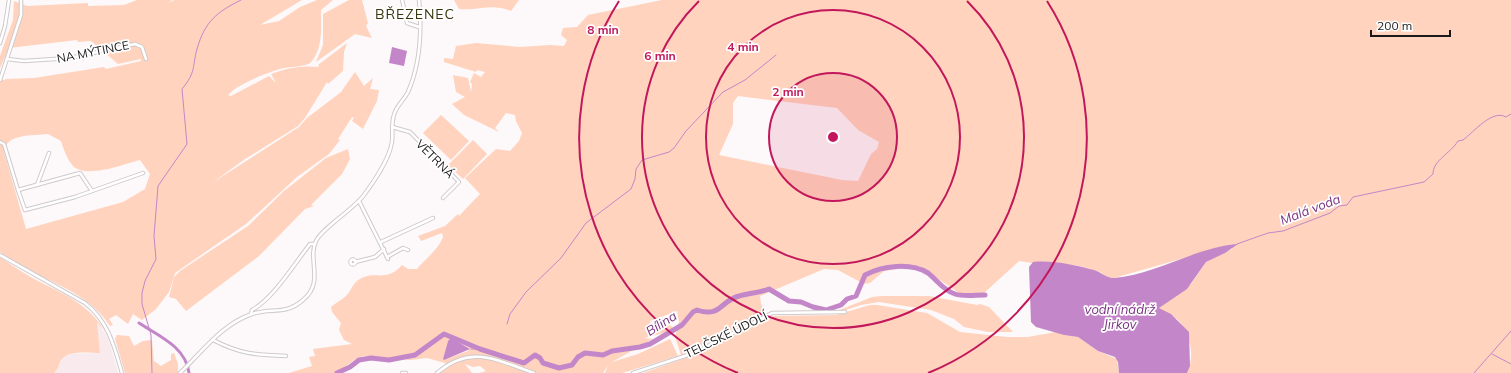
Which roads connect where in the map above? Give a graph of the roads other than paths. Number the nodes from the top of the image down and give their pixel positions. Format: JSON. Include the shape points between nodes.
{"nodes":[{"id":1,"x":9,"y":0,"type":"edge"},
{"id":2,"x":21,"y":0,"type":"edge"},
{"id":3,"x":402,"y":0,"type":"edge"},
{"id":4,"x":419,"y":0,"type":"edge"},
{"id":5,"x":405,"y":12,"type":"junction"},
{"id":6,"x":419,"y":12,"type":"junction"},
{"id":7,"x":419,"y":26,"type":"junction"},
{"id":8,"x":0,"y":44,"type":"edge"},
{"id":9,"x":7,"y":59,"type":"junction"},
{"id":10,"x":146,"y":59,"type":"dead end"},
{"id":11,"x":0,"y":80,"type":"edge"},
{"id":12,"x":392,"y":127,"type":"junction"},
{"id":13,"x":0,"y":142,"type":"edge"},
{"id":14,"x":49,"y":153,"type":"dead end"},
{"id":15,"x":143,"y":173,"type":"dead end"},
{"id":16,"x":36,"y":186,"type":"junction"},
{"id":17,"x":18,"y":190,"type":"junction"},
{"id":18,"x":92,"y":191,"type":"junction"},
{"id":19,"x":443,"y":198,"type":"dead end"},
{"id":20,"x":360,"y":201,"type":"junction"},
{"id":21,"x":434,"y":218,"type":"dead end"},
{"id":22,"x":381,"y":242,"type":"junction"},
{"id":23,"x":315,"y":244,"type":"junction"},
{"id":24,"x":384,"y":249,"type":"junction"},
{"id":25,"x":408,"y":250,"type":"dead end"},
{"id":26,"x":0,"y":255,"type":"edge"},
{"id":27,"x":355,"y":262,"type":"dead end"},
{"id":28,"x":845,"y":312,"type":"dead end"},
{"id":29,"x":251,"y":314,"type":"junction"},
{"id":30,"x":213,"y":340,"type":"junction"},
{"id":31,"x":286,"y":356,"type":"dead end"},
{"id":32,"x":122,"y":373,"type":"edge"},
{"id":33,"x":180,"y":373,"type":"edge"},
{"id":34,"x":402,"y":373,"type":"edge"},
{"id":35,"x":406,"y":373,"type":"edge"},
{"id":36,"x":437,"y":373,"type":"edge"},
{"id":37,"x":534,"y":373,"type":"edge"},
{"id":38,"x":633,"y":373,"type":"edge"}],
"edges":[{"from":1,"to":8,"type":"street"},
{"from":2,"to":9,"type":"street","via":[[21,15]]},
{"from":3,"to":5,"type":"street"},
{"from":4,"to":6,"type":"street"},
{"from":5,"to":6,"type":"street"},
{"from":5,"to":7,"type":"street","via":[[407,24]]},
{"from":6,"to":7,"type":"street"},
{"from":7,"to":12,"type":"street","via":[[419,57],[409,90],[394,113]]},
{"from":9,"to":10,"type":"street","name":"NA MÝTINCE","via":[[24,61],[70,58],[134,44],[142,48]]},
{"from":9,"to":11,"type":"street"},
{"from":12,"to":19,"type":"street","name":"VĚTRNÁ","via":[[410,132],[459,182]]},
{"from":12,"to":20,"type":"street","via":[[390,148],[385,161]]},
{"from":13,"to":17,"type":"street","via":[[4,144]]},
{"from":14,"to":16,"type":"street"},
{"from":15,"to":18,"type":"street"},
{"from":16,"to":17,"type":"street"},
{"from":16,"to":18,"type":"street","via":[[80,173]]},
{"from":17,"to":18,"type":"street","via":[[25,210]]},
{"from":20,"to":22,"type":"street"},
{"from":20,"to":23,"type":"street","via":[[320,235]]},
{"from":21,"to":22,"type":"street"},
{"from":22,"to":24,"type":"street"},
{"from":23,"to":29,"type":"street","via":[[310,244],[280,284],[252,310]]},
{"from":23,"to":29,"type":"street","via":[[315,280],[307,297],[297,305],[284,310]]},
{"from":24,"to":25,"type":"street","via":[[388,258],[403,248]]},
{"from":24,"to":27,"type":"street","via":[[375,257]]},
{"from":26,"to":32,"type":"street","via":[[95,311],[109,332]]},
{"from":28,"to":38,"type":"street","name":"TELČSKÉ ÚDOLÍ","via":[[772,313],[694,353]]},
{"from":29,"to":30,"type":"street","via":[[224,329]]},
{"from":30,"to":31,"type":"street","via":[[232,350],[255,355]]},
{"from":30,"to":33,"type":"street"},
{"from":34,"to":35,"type":"street"},
{"from":36,"to":37,"type":"street","via":[[452,362],[470,356],[492,359]]}]}
